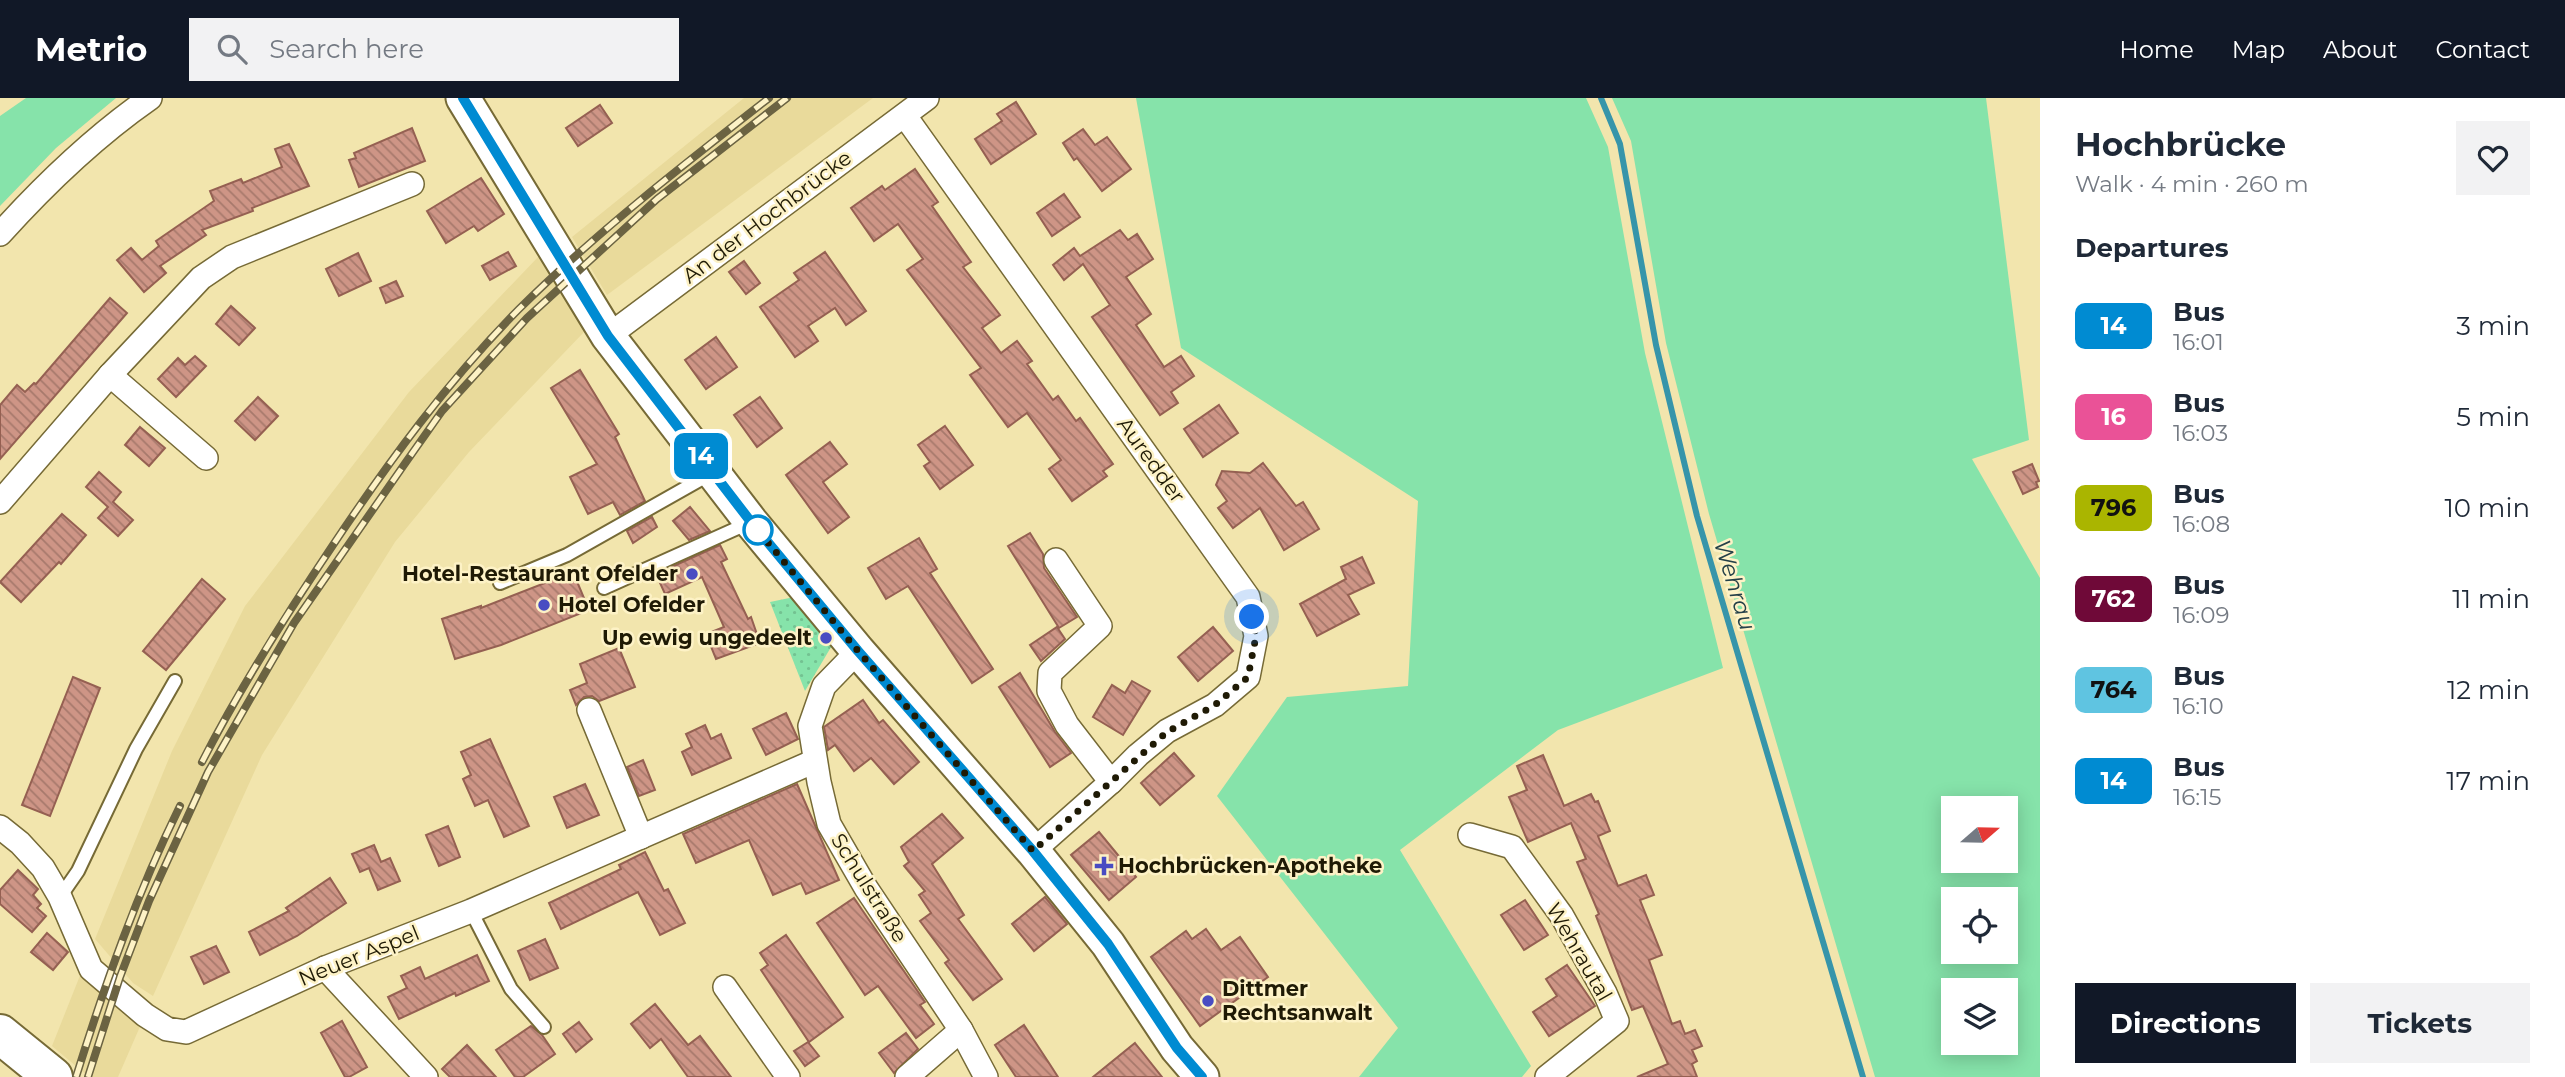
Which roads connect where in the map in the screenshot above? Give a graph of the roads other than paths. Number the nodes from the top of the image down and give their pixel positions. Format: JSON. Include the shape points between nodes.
{"nodes":[{"id":1,"x":150,"y":98,"type":"edge"},
{"id":2,"x":463,"y":98,"type":"edge"},
{"id":3,"x":927,"y":98,"type":"edge"},
{"id":4,"x":905,"y":116,"type":"junction"},
{"id":5,"x":412,"y":184,"type":"dead end"},
{"id":6,"x":0,"y":234,"type":"edge"},
{"id":7,"x":608,"y":336,"type":"junction"},
{"id":8,"x":110,"y":375,"type":"junction"},
{"id":9,"x":206,"y":458,"type":"dead end"},
{"id":10,"x":712,"y":473,"type":"junction"},
{"id":11,"x":0,"y":502,"type":"edge"},
{"id":12,"x":751,"y":522,"type":"junction"},
{"id":13,"x":1056,"y":560,"type":"dead end"},
{"id":14,"x":500,"y":583,"type":"dead end"},
{"id":15,"x":604,"y":588,"type":"dead end"},
{"id":16,"x":858,"y":651,"type":"junction"},
{"id":17,"x":175,"y":681,"type":"dead end"},
{"id":18,"x":589,"y":710,"type":"dead end"},
{"id":19,"x":816,"y":761,"type":"junction"},
{"id":20,"x":1111,"y":782,"type":"junction"},
{"id":21,"x":0,"y":827,"type":"edge"},
{"id":22,"x":1470,"y":835,"type":"dead end"},
{"id":23,"x":641,"y":837,"type":"junction"},
{"id":24,"x":1033,"y":851,"type":"junction"},
{"id":25,"x":60,"y":897,"type":"junction"},
{"id":26,"x":471,"y":911,"type":"junction"},
{"id":27,"x":324,"y":968,"type":"junction"},
{"id":28,"x":726,"y":987,"type":"dead end"},
{"id":29,"x":544,"y":1027,"type":"dead end"},
{"id":30,"x":961,"y":1030,"type":"junction"},
{"id":31,"x":0,"y":1034,"type":"edge"},
{"id":32,"x":53,"y":1077,"type":"edge"},
{"id":33,"x":426,"y":1077,"type":"edge"},
{"id":34,"x":788,"y":1077,"type":"edge"},
{"id":35,"x":907,"y":1077,"type":"edge"},
{"id":36,"x":986,"y":1077,"type":"edge"},
{"id":37,"x":1202,"y":1077,"type":"edge"},
{"id":38,"x":1547,"y":1077,"type":"edge"}],
"edges":[{"from":1,"to":6,"type":"street","via":[[63,167]]},
{"from":2,"to":7,"type":"main road"},
{"from":3,"to":4,"type":"street","name":"An der Hochbrücke"},
{"from":4,"to":7,"type":"street","name":"An der Hochbrücke"},
{"from":4,"to":20,"type":"street","name":"Auredder","via":[[1248,597],[1256,636],[1248,677],[1215,705],[1167,732]]},
{"from":5,"to":8,"type":"street","via":[[232,257],[201,278]]},
{"from":7,"to":10,"type":"main road"},
{"from":8,"to":9,"type":"street"},
{"from":8,"to":11,"type":"street"},
{"from":10,"to":12,"type":"main road"},
{"from":10,"to":14,"type":"lane","via":[[567,555]]},
{"from":12,"to":15,"type":"lane"},
{"from":12,"to":16,"type":"main road"},
{"from":13,"to":20,"type":"street","via":[[1100,626],[1050,673],[1049,691],[1067,725]]},
{"from":16,"to":19,"type":"street","name":"Schulstraße","via":[[824,687],[810,726]]},
{"from":16,"to":24,"type":"main road"},
{"from":17,"to":25,"type":"lane","via":[[136,749],[78,871]]},
{"from":18,"to":23,"type":"street"},
{"from":19,"to":23,"type":"street","name":"Neuer Aspel"},
{"from":19,"to":30,"type":"street","name":"Schulstraße","via":[[829,824]]},
{"from":20,"to":24,"type":"street","name":"Auredder"},
{"from":21,"to":25,"type":"street","via":[[43,867]]},
{"from":22,"to":38,"type":"street","name":"Wehrautal","via":[[1511,847],[1562,916],[1617,1021]]},
{"from":23,"to":26,"type":"street","name":"Neuer Aspel"},
{"from":24,"to":37,"type":"main road","via":[[1108,944],[1177,1048]]},
{"from":25,"to":27,"type":"street","name":"Neuer Aspel","via":[[91,969],[167,1029],[186,1032]]},
{"from":26,"to":27,"type":"street","name":"Neuer Aspel"},
{"from":26,"to":29,"type":"lane","via":[[511,989]]},
{"from":27,"to":33,"type":"street"},
{"from":28,"to":34,"type":"street"},
{"from":30,"to":35,"type":"street"},
{"from":30,"to":36,"type":"street","name":"Schulstraße"},
{"from":31,"to":32,"type":"highway"}]}
